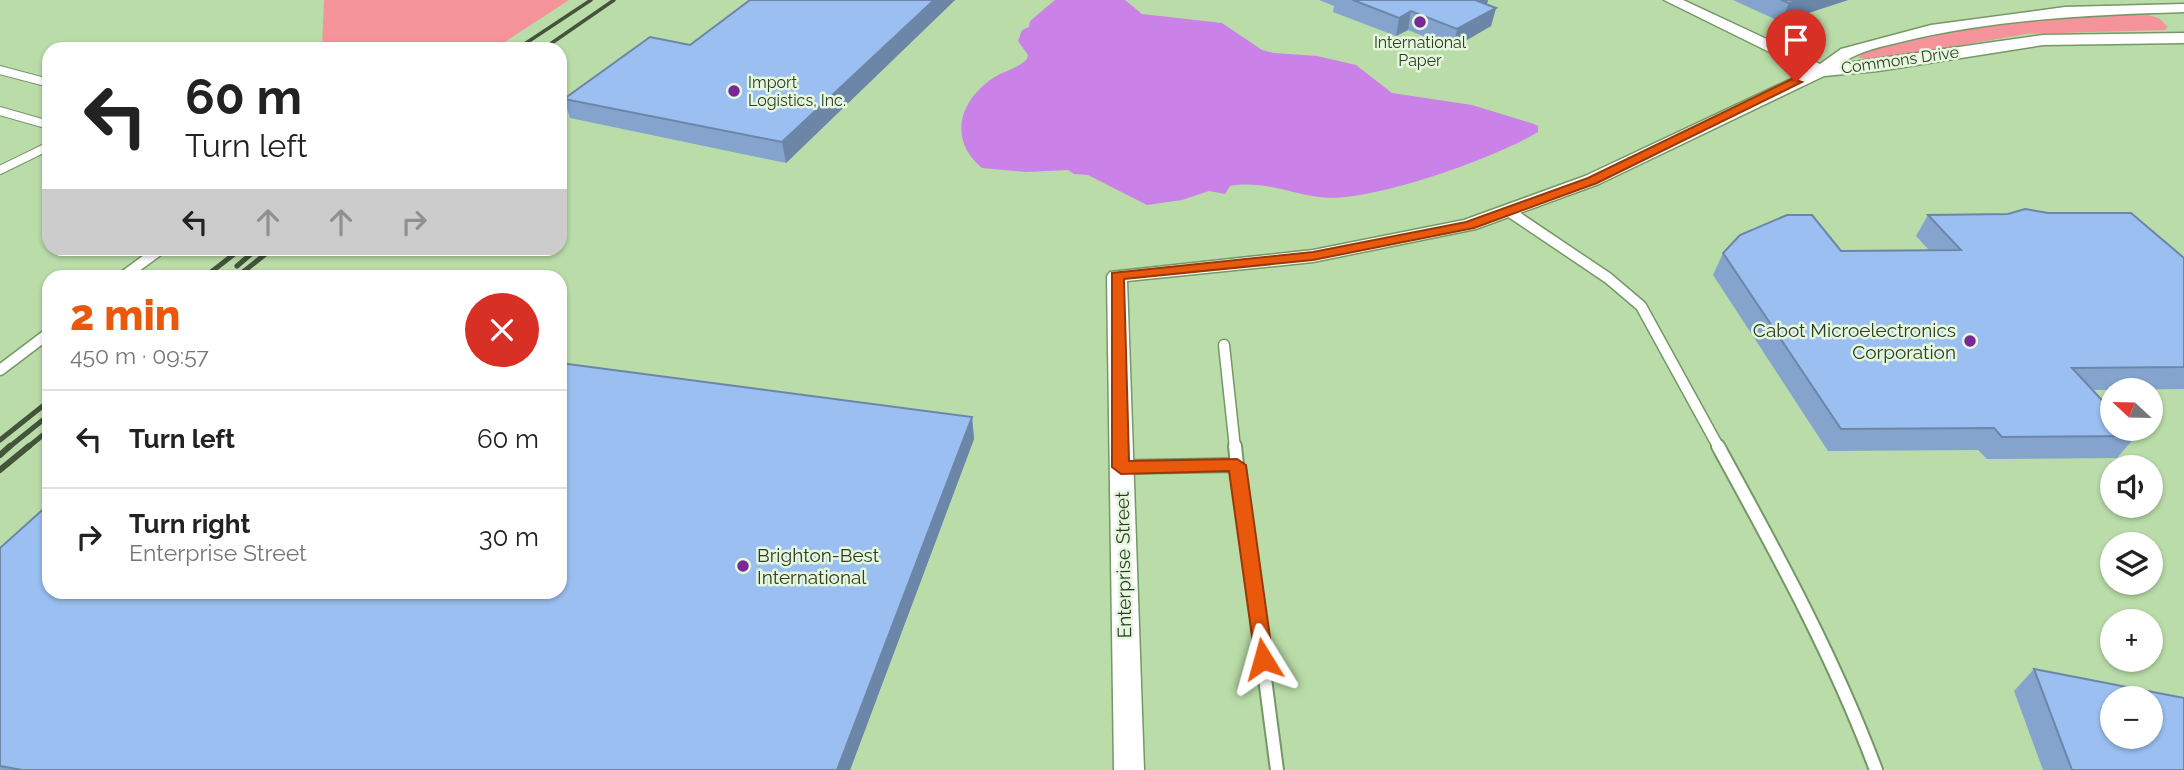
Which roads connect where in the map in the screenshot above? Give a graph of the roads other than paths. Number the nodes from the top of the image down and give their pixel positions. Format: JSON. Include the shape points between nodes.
{"nodes":[{"id":1,"x":1671,"y":0,"type":"edge"},
{"id":2,"x":2179,"y":7,"type":"edge"},
{"id":3,"x":2184,"y":38,"type":"edge"},
{"id":4,"x":0,"y":70,"type":"edge"},
{"id":5,"x":1821,"y":71,"type":"junction"},
{"id":6,"x":42,"y":81,"type":"edge"},
{"id":7,"x":0,"y":111,"type":"edge"},
{"id":8,"x":42,"y":123,"type":"edge"},
{"id":9,"x":42,"y":149,"type":"edge"},
{"id":10,"x":0,"y":170,"type":"edge"},
{"id":11,"x":1510,"y":212,"type":"junction"},
{"id":12,"x":151,"y":256,"type":"edge"},
{"id":13,"x":132,"y":270,"type":"edge"},
{"id":14,"x":1117,"y":276,"type":"joint"},
{"id":15,"x":42,"y":338,"type":"edge"},
{"id":16,"x":1224,"y":345,"type":"dead end"},
{"id":17,"x":0,"y":370,"type":"edge"},
{"id":18,"x":1237,"y":465,"type":"junction"},
{"id":19,"x":1121,"y":467,"type":"junction"},
{"id":20,"x":1129,"y":770,"type":"edge"},
{"id":21,"x":1277,"y":770,"type":"edge"},
{"id":22,"x":1876,"y":770,"type":"edge"}],
"edges":[{"from":1,"to":5,"type":"street"},
{"from":2,"to":5,"type":"street","name":"Commons Drive","via":[[2065,11],[1931,30],[1847,52]]},
{"from":3,"to":5,"type":"street","name":"Commons Drive","via":[[2043,40]]},
{"from":4,"to":6,"type":"lane"},
{"from":5,"to":11,"type":"street","via":[[1592,180]]},
{"from":7,"to":8,"type":"lane"},
{"from":9,"to":10,"type":"lane"},
{"from":11,"to":14,"type":"street","via":[[1469,225],[1313,256]]},
{"from":11,"to":22,"type":"lane","via":[[1608,278],[1641,306],[1801,598],[1852,703]]},
{"from":12,"to":13,"type":"lane"},
{"from":14,"to":19,"type":"street","name":"Enterprise Street"},
{"from":15,"to":17,"type":"lane"},
{"from":16,"to":18,"type":"lane"},
{"from":18,"to":19,"type":"lane"},
{"from":18,"to":21,"type":"lane"},
{"from":19,"to":20,"type":"street","name":"Enterprise Street"}]}
